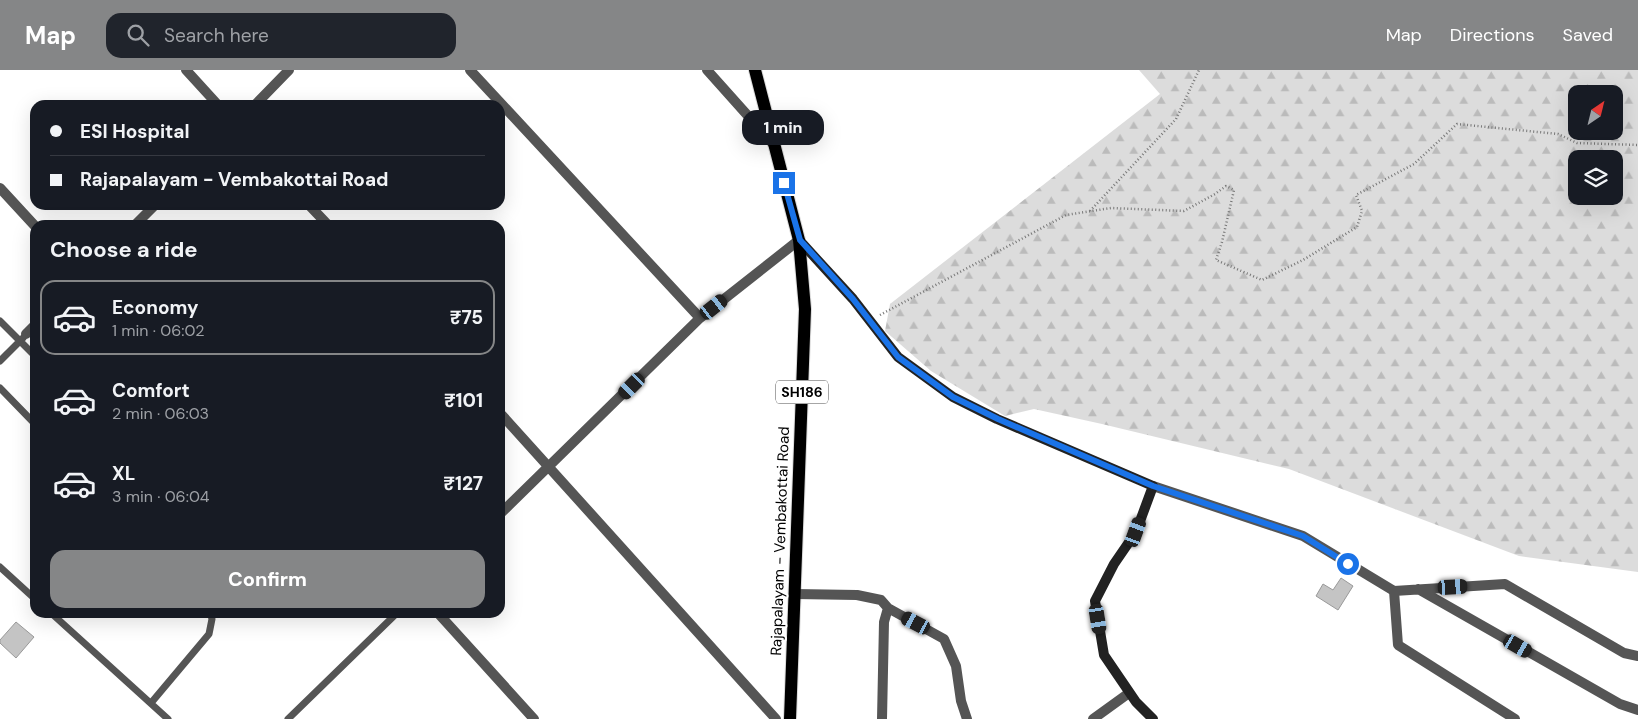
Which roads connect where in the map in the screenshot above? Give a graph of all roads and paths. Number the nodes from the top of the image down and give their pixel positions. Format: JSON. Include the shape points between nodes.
{"nodes":[{"id":1,"x":186,"y":70,"type":"edge"},
{"id":2,"x":288,"y":70,"type":"edge"},
{"id":3,"x":470,"y":70,"type":"edge"},
{"id":4,"x":707,"y":70,"type":"edge"},
{"id":5,"x":755,"y":70,"type":"edge"},
{"id":6,"x":1199,"y":70,"type":"edge"},
{"id":7,"x":213,"y":100,"type":"edge"},
{"id":8,"x":260,"y":100,"type":"edge"},
{"id":9,"x":498,"y":100,"type":"edge"},
{"id":10,"x":505,"y":108,"type":"edge"},
{"id":11,"x":774,"y":145,"type":"junction"},
{"id":12,"x":1638,"y":145,"type":"edge"},
{"id":13,"x":0,"y":188,"type":"edge"},
{"id":14,"x":150,"y":210,"type":"edge"},
{"id":15,"x":314,"y":210,"type":"edge"},
{"id":16,"x":1089,"y":212,"type":"junction"},
{"id":17,"x":139,"y":220,"type":"edge"},
{"id":18,"x":323,"y":220,"type":"edge"},
{"id":19,"x":30,"y":221,"type":"edge"},
{"id":20,"x":800,"y":240,"type":"junction"},
{"id":21,"x":700,"y":318,"type":"junction"},
{"id":22,"x":870,"y":320,"type":"junction"},
{"id":23,"x":0,"y":321,"type":"edge"},
{"id":24,"x":30,"y":330,"type":"edge"},
{"id":25,"x":23,"y":337,"type":"junction"},
{"id":26,"x":30,"y":348,"type":"edge"},
{"id":27,"x":0,"y":361,"type":"edge"},
{"id":28,"x":0,"y":388,"type":"edge"},
{"id":29,"x":505,"y":418,"type":"edge"},
{"id":30,"x":30,"y":419,"type":"edge"},
{"id":31,"x":549,"y":466,"type":"junction"},
{"id":32,"x":1153,"y":486,"type":"junction"},
{"id":33,"x":505,"y":509,"type":"edge"},
{"id":34,"x":0,"y":567,"type":"edge"},
{"id":35,"x":1417,"y":589,"type":"junction"},
{"id":36,"x":1394,"y":591,"type":"junction"},
{"id":37,"x":30,"y":594,"type":"edge"},
{"id":38,"x":795,"y":594,"type":"junction"},
{"id":39,"x":888,"y":608,"type":"junction"},
{"id":40,"x":57,"y":618,"type":"edge"},
{"id":41,"x":212,"y":618,"type":"edge"},
{"id":42,"x":392,"y":618,"type":"edge"},
{"id":43,"x":442,"y":618,"type":"edge"},
{"id":44,"x":1638,"y":656,"type":"edge"},
{"id":45,"x":1130,"y":693,"type":"junction"},
{"id":46,"x":151,"y":703,"type":"junction"},
{"id":47,"x":1638,"y":710,"type":"edge"},
{"id":48,"x":168,"y":719,"type":"edge"},
{"id":49,"x":288,"y":719,"type":"edge"},
{"id":50,"x":534,"y":719,"type":"edge"},
{"id":51,"x":776,"y":719,"type":"edge"},
{"id":52,"x":790,"y":719,"type":"edge"},
{"id":53,"x":882,"y":719,"type":"edge"},
{"id":54,"x":967,"y":719,"type":"edge"},
{"id":55,"x":1093,"y":719,"type":"edge"},
{"id":56,"x":1153,"y":719,"type":"edge"},
{"id":57,"x":1515,"y":719,"type":"edge"}],
"edges":[{"from":1,"to":7,"type":"street"},
{"from":2,"to":8,"type":"street"},
{"from":3,"to":9,"type":"street"},
{"from":4,"to":11,"type":"street"},
{"from":5,"to":11,"type":"main road","name":"Rajapalayam - Vembakottai Road","number":"SH186"},
{"from":6,"to":16,"type":"path","via":[[1176,118]]},
{"from":10,"to":21,"type":"street"},
{"from":11,"to":20,"type":"main road","name":"Rajapalayam - Vembakottai Road","number":"SH186"},
{"from":12,"to":16,"type":"path","via":[[1577,143],[1558,134],[1456,124],[1414,164],[1356,195],[1362,211],[1357,227],[1303,260],[1262,280],[1216,260],[1234,190],[1226,186],[1184,211],[1111,208]]},
{"from":13,"to":19,"type":"street"},
{"from":14,"to":17,"type":"street"},
{"from":15,"to":18,"type":"street"},
{"from":16,"to":22,"type":"path","via":[[1066,215]]},
{"from":20,"to":21,"type":"street"},
{"from":20,"to":22,"type":"street"},
{"from":20,"to":38,"type":"main road","name":"Rajapalayam - Vembakottai Road","number":"SH186","via":[[805,308]]},
{"from":21,"to":31,"type":"street"},
{"from":22,"to":32,"type":"street","via":[[898,357],[953,397]]},
{"from":23,"to":25,"type":"lane"},
{"from":24,"to":25,"type":"street"},
{"from":25,"to":26,"type":"lane"},
{"from":25,"to":27,"type":"lane"},
{"from":28,"to":30,"type":"lane"},
{"from":29,"to":31,"type":"street"},
{"from":31,"to":33,"type":"street"},
{"from":31,"to":51,"type":"street"},
{"from":32,"to":36,"type":"street","via":[[1303,536]]},
{"from":32,"to":45,"type":"street","via":[[1136,532],[1114,564],[1095,601],[1104,655]]},
{"from":34,"to":37,"type":"lane"},
{"from":35,"to":36,"type":"street"},
{"from":35,"to":44,"type":"street","via":[[1506,584],[1624,652]]},
{"from":35,"to":47,"type":"street","via":[[1620,704]]},
{"from":36,"to":57,"type":"street","via":[[1398,645]]},
{"from":38,"to":39,"type":"street","via":[[857,595],[881,600]]},
{"from":38,"to":52,"type":"main road","name":"Rajapalayam - Vembakottai Road","number":"SH186"},
{"from":39,"to":53,"type":"street","via":[[884,622]]},
{"from":39,"to":54,"type":"street","via":[[944,639],[956,666]]},
{"from":40,"to":46,"type":"lane"},
{"from":41,"to":46,"type":"lane","via":[[209,634]]},
{"from":42,"to":49,"type":"lane"},
{"from":43,"to":50,"type":"street"},
{"from":45,"to":55,"type":"street"},
{"from":45,"to":56,"type":"street"},
{"from":46,"to":48,"type":"lane"}]}
